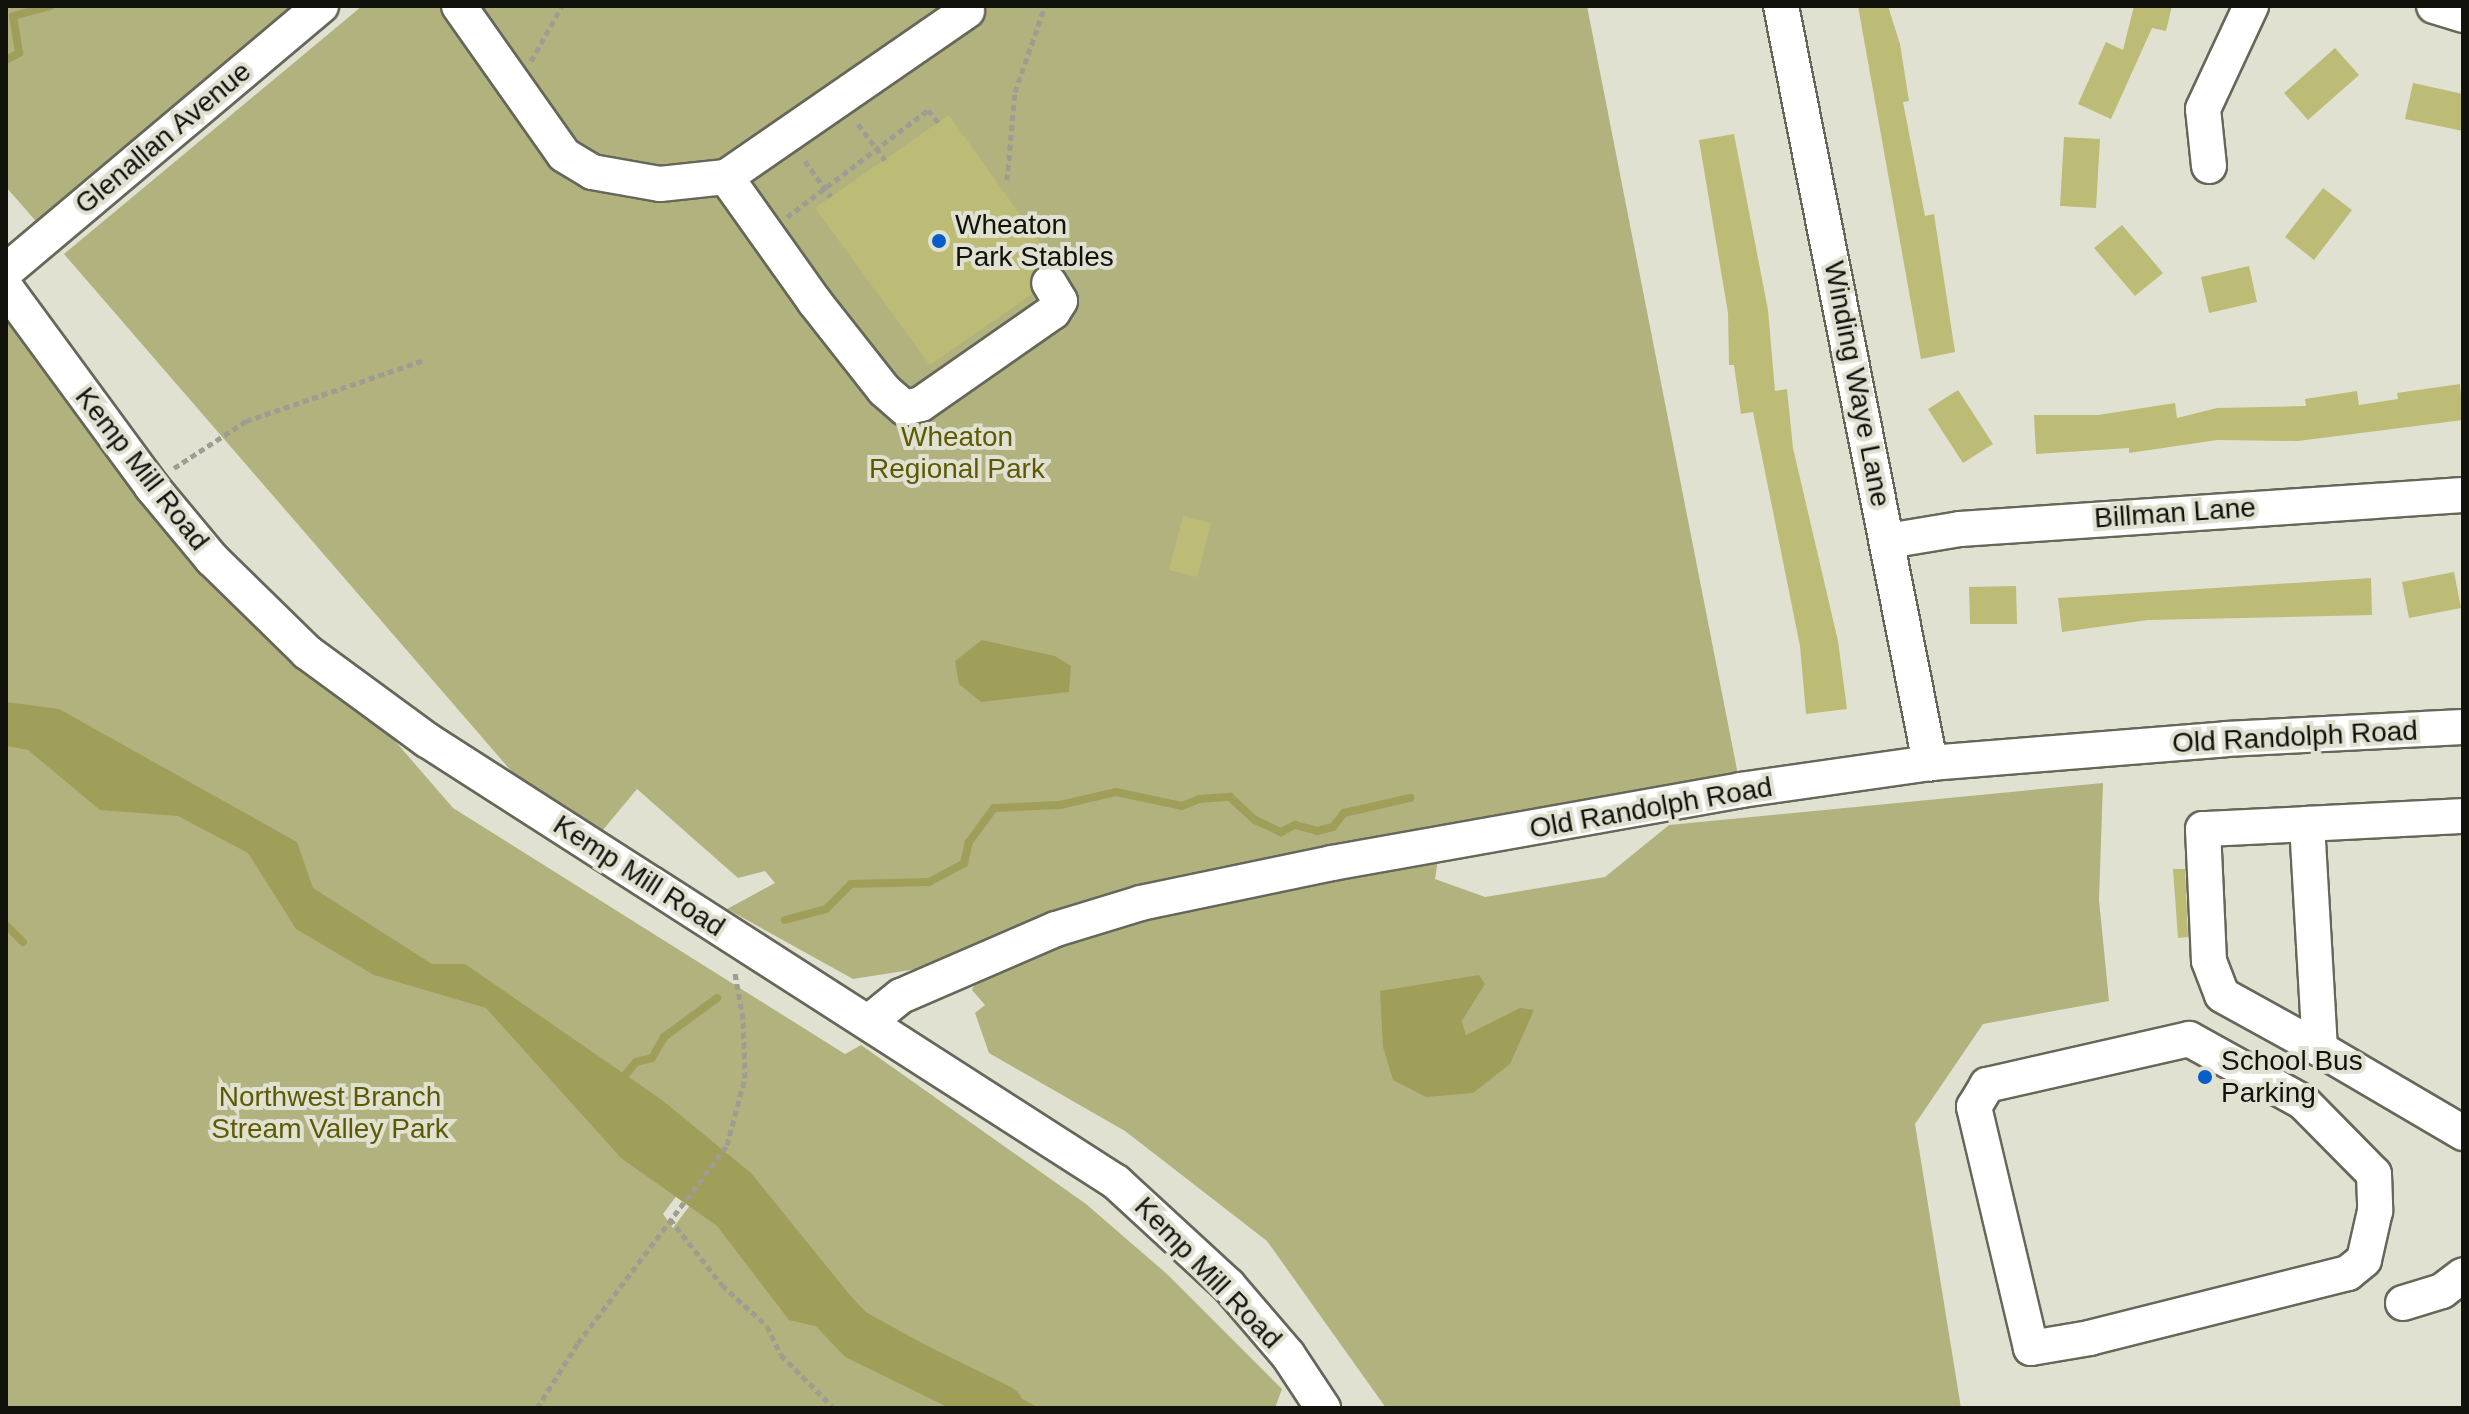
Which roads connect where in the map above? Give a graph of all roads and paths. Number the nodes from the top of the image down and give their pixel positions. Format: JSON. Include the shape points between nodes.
{"nodes":[{"id":1,"x":321,"y":6,"type":"edge"},
{"id":2,"x":459,"y":6,"type":"edge"},
{"id":3,"x":562,"y":6,"type":"edge"},
{"id":4,"x":1045,"y":6,"type":"edge"},
{"id":5,"x":1781,"y":6,"type":"edge"},
{"id":6,"x":2251,"y":6,"type":"edge"},
{"id":7,"x":2434,"y":6,"type":"edge"},
{"id":8,"x":967,"y":11,"type":"dead end"},
{"id":9,"x":2463,"y":15,"type":"edge"},
{"id":10,"x":529,"y":64,"type":"dead end"},
{"id":11,"x":938,"y":122,"type":"dead end"},
{"id":12,"x":858,"y":124,"type":"dead end"},
{"id":13,"x":875,"y":147,"type":"junction"},
{"id":14,"x":885,"y":160,"type":"dead end"},
{"id":15,"x":805,"y":161,"type":"dead end"},
{"id":16,"x":2209,"y":166,"type":"dead end"},
{"id":17,"x":726,"y":177,"type":"junction"},
{"id":18,"x":1007,"y":180,"type":"dead end"},
{"id":19,"x":823,"y":185,"type":"junction"},
{"id":20,"x":831,"y":197,"type":"dead end"},
{"id":21,"x":777,"y":224,"type":"dead end"},
{"id":22,"x":6,"y":271,"type":"edge"},
{"id":23,"x":1049,"y":283,"type":"dead end"},
{"id":24,"x":6,"y":288,"type":"edge"},
{"id":25,"x":424,"y":360,"type":"dead end"},
{"id":26,"x":152,"y":487,"type":"junction"},
{"id":27,"x":2463,"y":495,"type":"edge"},
{"id":28,"x":1888,"y":541,"type":"junction"},
{"id":29,"x":2463,"y":727,"type":"edge"},
{"id":30,"x":1930,"y":763,"type":"junction"},
{"id":31,"x":2461,"y":816,"type":"edge"},
{"id":32,"x":2307,"y":824,"type":"junction"},
{"id":33,"x":735,"y":973,"type":"dead end"},
{"id":34,"x":870,"y":1021,"type":"junction"},
{"id":35,"x":2327,"y":1054,"type":"junction"},
{"id":36,"x":2303,"y":1102,"type":"junction"},
{"id":37,"x":2463,"y":1133,"type":"edge"},
{"id":38,"x":670,"y":1219,"type":"junction"},
{"id":39,"x":2463,"y":1275,"type":"edge"},
{"id":40,"x":2403,"y":1303,"type":"dead end"},
{"id":41,"x":537,"y":1408,"type":"edge"},
{"id":42,"x":834,"y":1408,"type":"edge"},
{"id":43,"x":1323,"y":1408,"type":"edge"}],
"edges":[{"from":1,"to":22,"type":"street","name":"Glenallan Avenue"},
{"from":2,"to":17,"type":"street","via":[[564,155],[623,181]]},
{"from":3,"to":10,"type":"path"},
{"from":4,"to":18,"type":"path","via":[[1015,92]]},
{"from":5,"to":28,"type":"street","name":"Winding Waye Lane"},
{"from":6,"to":16,"type":"street","via":[[2203,109]]},
{"from":7,"to":9,"type":"street"},
{"from":8,"to":17,"type":"street"},
{"from":11,"to":13,"type":"path","via":[[928,110]]},
{"from":12,"to":13,"type":"path"},
{"from":13,"to":14,"type":"path"},
{"from":13,"to":19,"type":"path"},
{"from":15,"to":19,"type":"path"},
{"from":17,"to":23,"type":"street","via":[[814,301],[884,390],[905,408],[921,404],[1053,312],[1060,301]]},
{"from":19,"to":20,"type":"path"},
{"from":19,"to":21,"type":"path"},
{"from":24,"to":26,"type":"street","name":"Kemp Mill Road"},
{"from":25,"to":26,"type":"path","via":[[246,421]]},
{"from":26,"to":34,"type":"street","name":"Kemp Mill Road","via":[[271,619],[364,696]]},
{"from":27,"to":28,"type":"street","name":"Billman Lane","via":[[1960,529]]},
{"from":28,"to":30,"type":"street","name":"Winding Waye Lane"},
{"from":29,"to":30,"type":"street","name":"Old Randolph Road"},
{"from":30,"to":34,"type":"street","name":"Old Randolph Road","via":[[1741,790],[1141,903],[1056,929],[958,970],[901,996]]},
{"from":31,"to":32,"type":"street"},
{"from":32,"to":35,"type":"street"},
{"from":32,"to":35,"type":"street","via":[[2203,829],[2209,961],[2222,995]]},
{"from":33,"to":38,"type":"path","via":[[745,1078],[727,1145]]},
{"from":34,"to":43,"type":"street","name":"Kemp Mill Road","via":[[1116,1182],[1228,1285],[1288,1355]]},
{"from":35,"to":36,"type":"street"},
{"from":35,"to":37,"type":"street"},
{"from":36,"to":36,"type":"street","via":[[2189,1039],[1987,1085],[1974,1107],[2031,1348],[2348,1273],[2364,1260],[2375,1211],[2374,1174]]},
{"from":38,"to":41,"type":"path"},
{"from":38,"to":42,"type":"path","via":[[722,1285],[767,1326],[781,1355]]},
{"from":39,"to":40,"type":"street","via":[[2442,1291]]}]}
